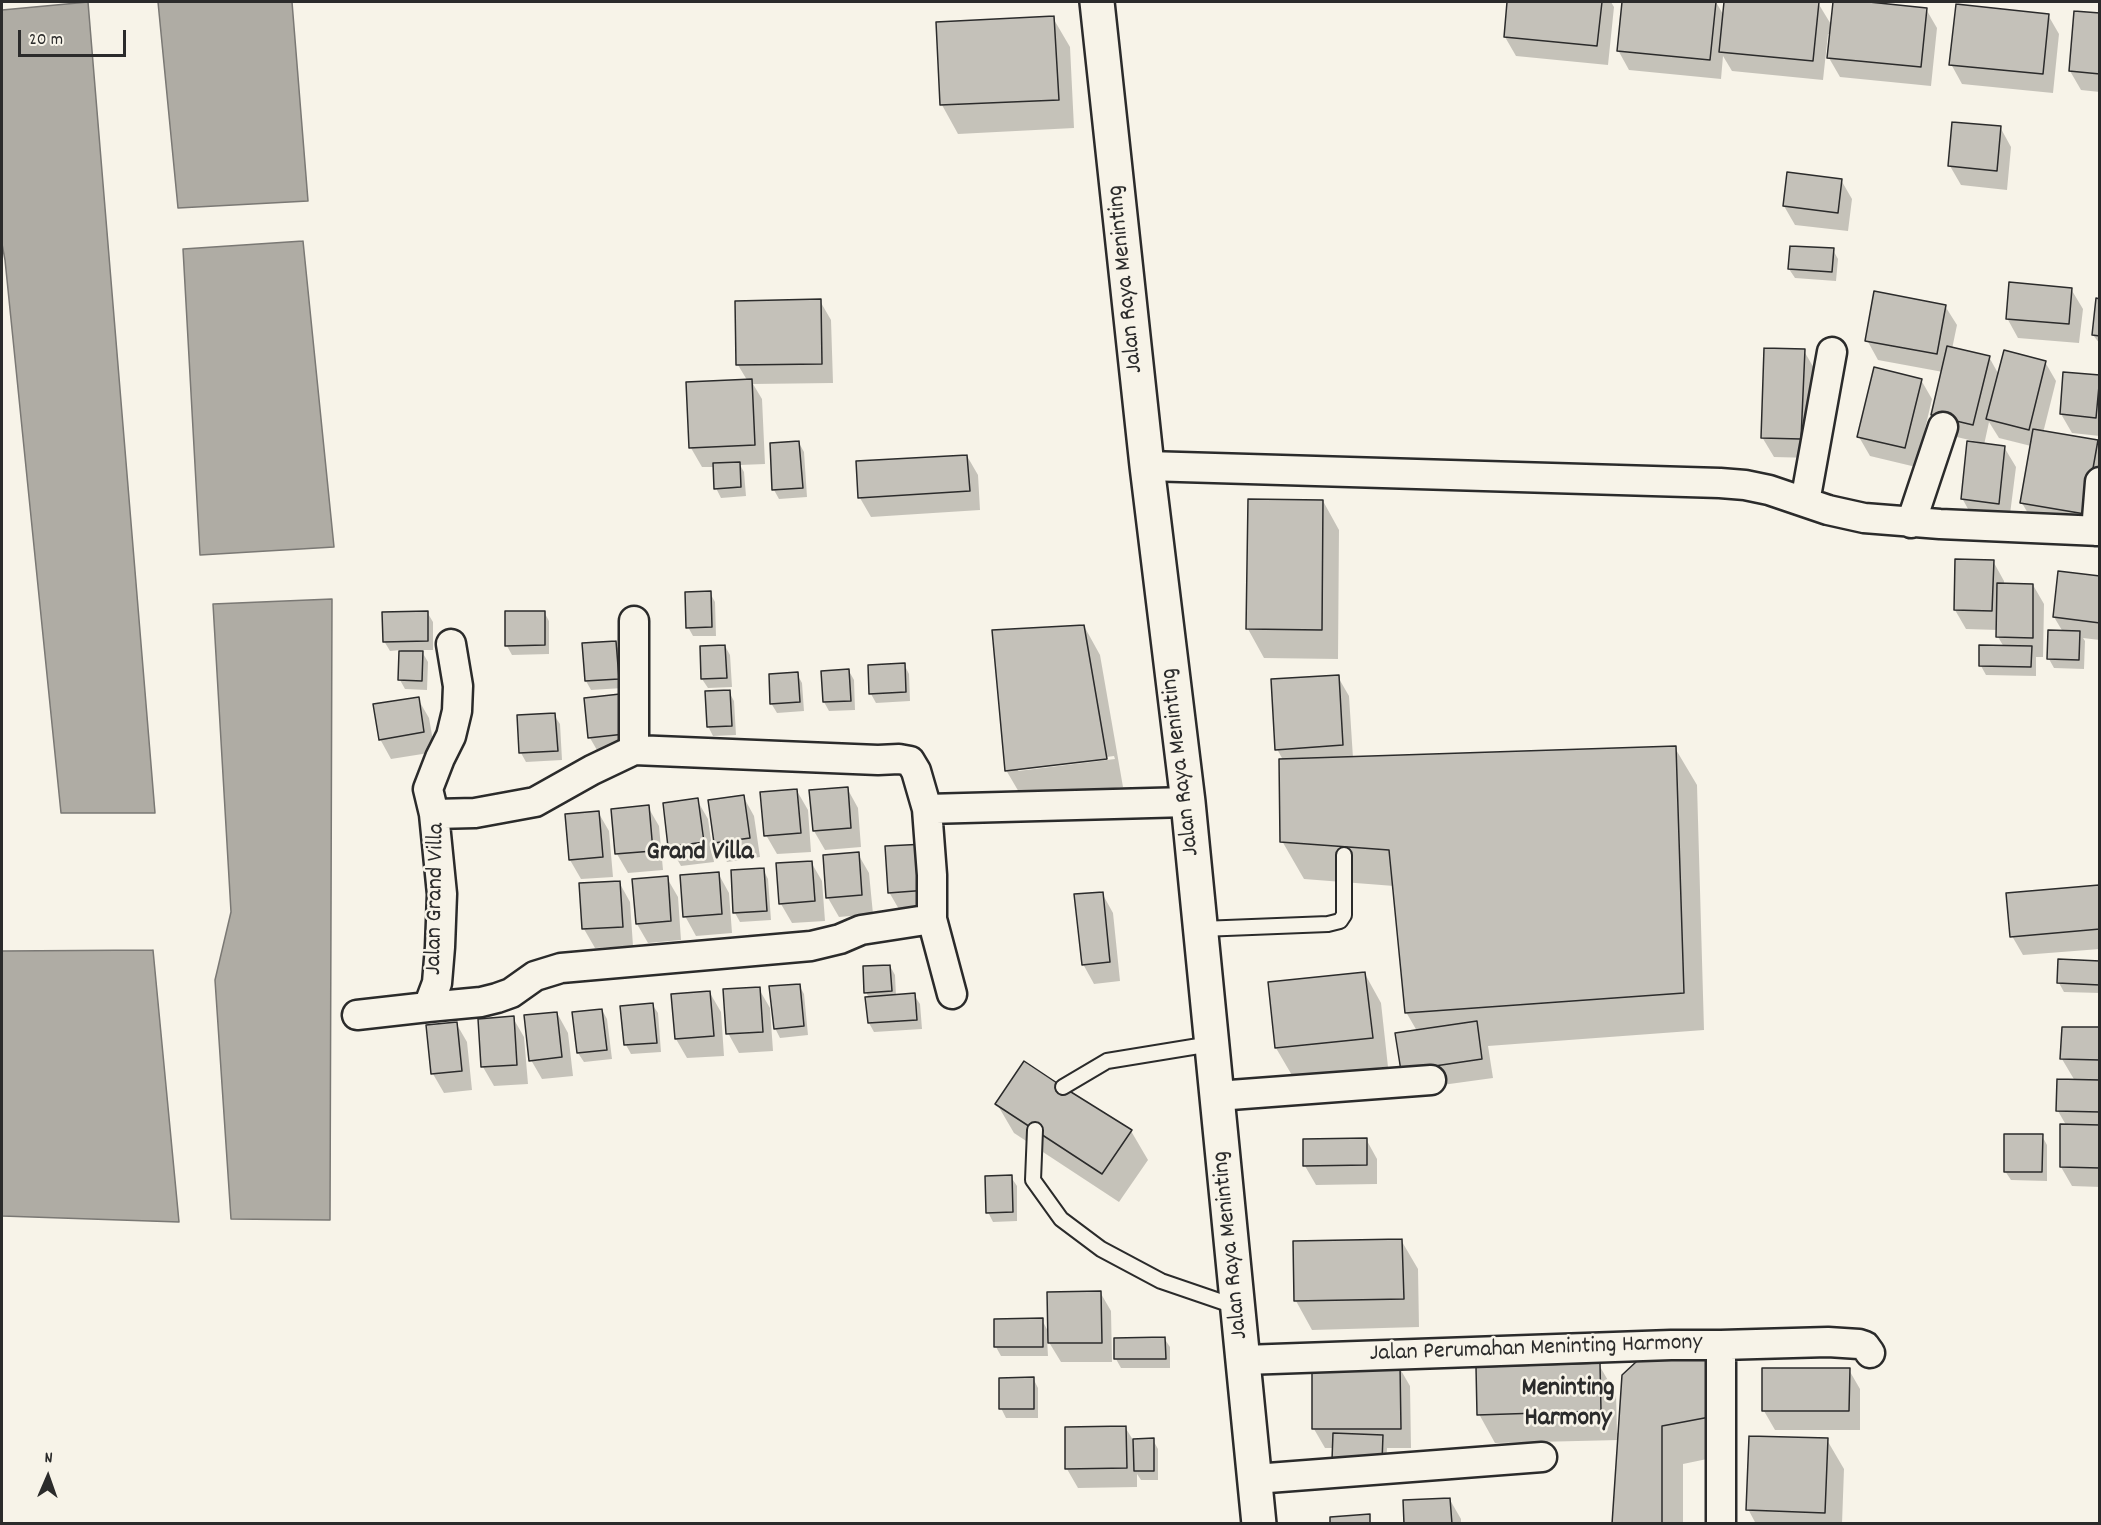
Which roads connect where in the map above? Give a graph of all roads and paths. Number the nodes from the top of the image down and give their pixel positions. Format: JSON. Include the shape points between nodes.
{"nodes":[{"id":1,"x":1097,"y":2,"type":"edge"},
{"id":2,"x":1832,"y":352,"type":"dead end"},
{"id":3,"x":1943,"y":427,"type":"dead end"},
{"id":4,"x":1147,"y":466,"type":"junction"},
{"id":5,"x":2100,"y":482,"type":"edge"},
{"id":6,"x":1804,"y":502,"type":"junction"},
{"id":7,"x":1911,"y":523,"type":"junction"},
{"id":8,"x":2098,"y":531,"type":"edge"},
{"id":9,"x":634,"y":621,"type":"dead end"},
{"id":10,"x":451,"y":644,"type":"dead end"},
{"id":11,"x":634,"y":750,"type":"junction"},
{"id":12,"x":1188,"y":802,"type":"junction"},
{"id":13,"x":927,"y":809,"type":"junction"},
{"id":14,"x":434,"y":814,"type":"junction"},
{"id":15,"x":1344,"y":855,"type":"dead end"},
{"id":16,"x":932,"y":919,"type":"junction"},
{"id":17,"x":1201,"y":929,"type":"junction"},
{"id":18,"x":951,"y":994,"type":"dead end"},
{"id":19,"x":428,"y":1007,"type":"junction"},
{"id":20,"x":357,"y":1015,"type":"dead end"},
{"id":21,"x":1212,"y":1044,"type":"junction"},
{"id":22,"x":1431,"y":1080,"type":"dead end"},
{"id":23,"x":1063,"y":1087,"type":"dead end"},
{"id":24,"x":1217,"y":1096,"type":"junction"},
{"id":25,"x":1035,"y":1130,"type":"dead end"},
{"id":26,"x":1239,"y":1307,"type":"junction"},
{"id":27,"x":1721,"y":1345,"type":"junction"},
{"id":28,"x":1870,"y":1353,"type":"dead end"},
{"id":29,"x":1244,"y":1360,"type":"junction"},
{"id":30,"x":1542,"y":1457,"type":"dead end"},
{"id":31,"x":1255,"y":1479,"type":"junction"},
{"id":32,"x":1259,"y":1524,"type":"edge"},
{"id":33,"x":1721,"y":1524,"type":"edge"}],
"edges":[{"from":1,"to":4,"type":"highway","name":"Jalan Raya Meninting"},
{"from":2,"to":6,"type":"street"},
{"from":3,"to":7,"type":"street"},
{"from":4,"to":6,"type":"street","via":[[1720,483],[1769,490]]},
{"from":4,"to":12,"type":"highway","name":"Jalan Raya Meninting"},
{"from":5,"to":8,"type":"street"},
{"from":6,"to":7,"type":"street","via":[[1864,518]]},
{"from":7,"to":8,"type":"street"},
{"from":9,"to":11,"type":"street"},
{"from":10,"to":14,"type":"street","via":[[458,686],[457,711],[429,789]]},
{"from":11,"to":13,"type":"street","name":"Jalan Grand Villa","via":[[909,761],[916,771]]},
{"from":11,"to":14,"type":"street","name":"Jalan Grand Villa","via":[[535,802],[475,813]]},
{"from":12,"to":13,"type":"street"},
{"from":12,"to":17,"type":"highway","name":"Jalan Raya Meninting"},
{"from":13,"to":16,"type":"street","name":"Jalan Grand Villa"},
{"from":14,"to":19,"type":"street","name":"Jalan Grand Villa","via":[[442,894],[441,936],[437,983]]},
{"from":15,"to":17,"type":"lane","via":[[1344,915],[1340,921]]},
{"from":16,"to":18,"type":"street"},
{"from":16,"to":19,"type":"street","name":"Jalan Grand Villa","via":[[861,930],[811,946],[561,968],[535,976],[497,998]]},
{"from":17,"to":21,"type":"highway","name":"Jalan Raya Meninting"},
{"from":19,"to":20,"type":"street"},
{"from":21,"to":23,"type":"lane","via":[[1107,1061]]},
{"from":21,"to":24,"type":"highway","name":"Jalan Raya Meninting"},
{"from":22,"to":24,"type":"street"},
{"from":24,"to":26,"type":"highway","name":"Jalan Raya Meninting"},
{"from":25,"to":26,"type":"lane","via":[[1033,1180],[1061,1219],[1101,1249],[1161,1281]]},
{"from":26,"to":29,"type":"highway","name":"Jalan Raya Meninting"},
{"from":27,"to":28,"type":"street","via":[[1828,1342],[1859,1344]]},
{"from":27,"to":29,"type":"street","name":"Jalan Perumahan Meninting Harmony"},
{"from":27,"to":33,"type":"street","name":"Jalan Perumahan Meninting Harmony"},
{"from":29,"to":31,"type":"highway","name":"Jalan Raya Meninting"},
{"from":30,"to":31,"type":"street"},
{"from":31,"to":32,"type":"highway","name":"Jalan Raya Meninting"}]}
